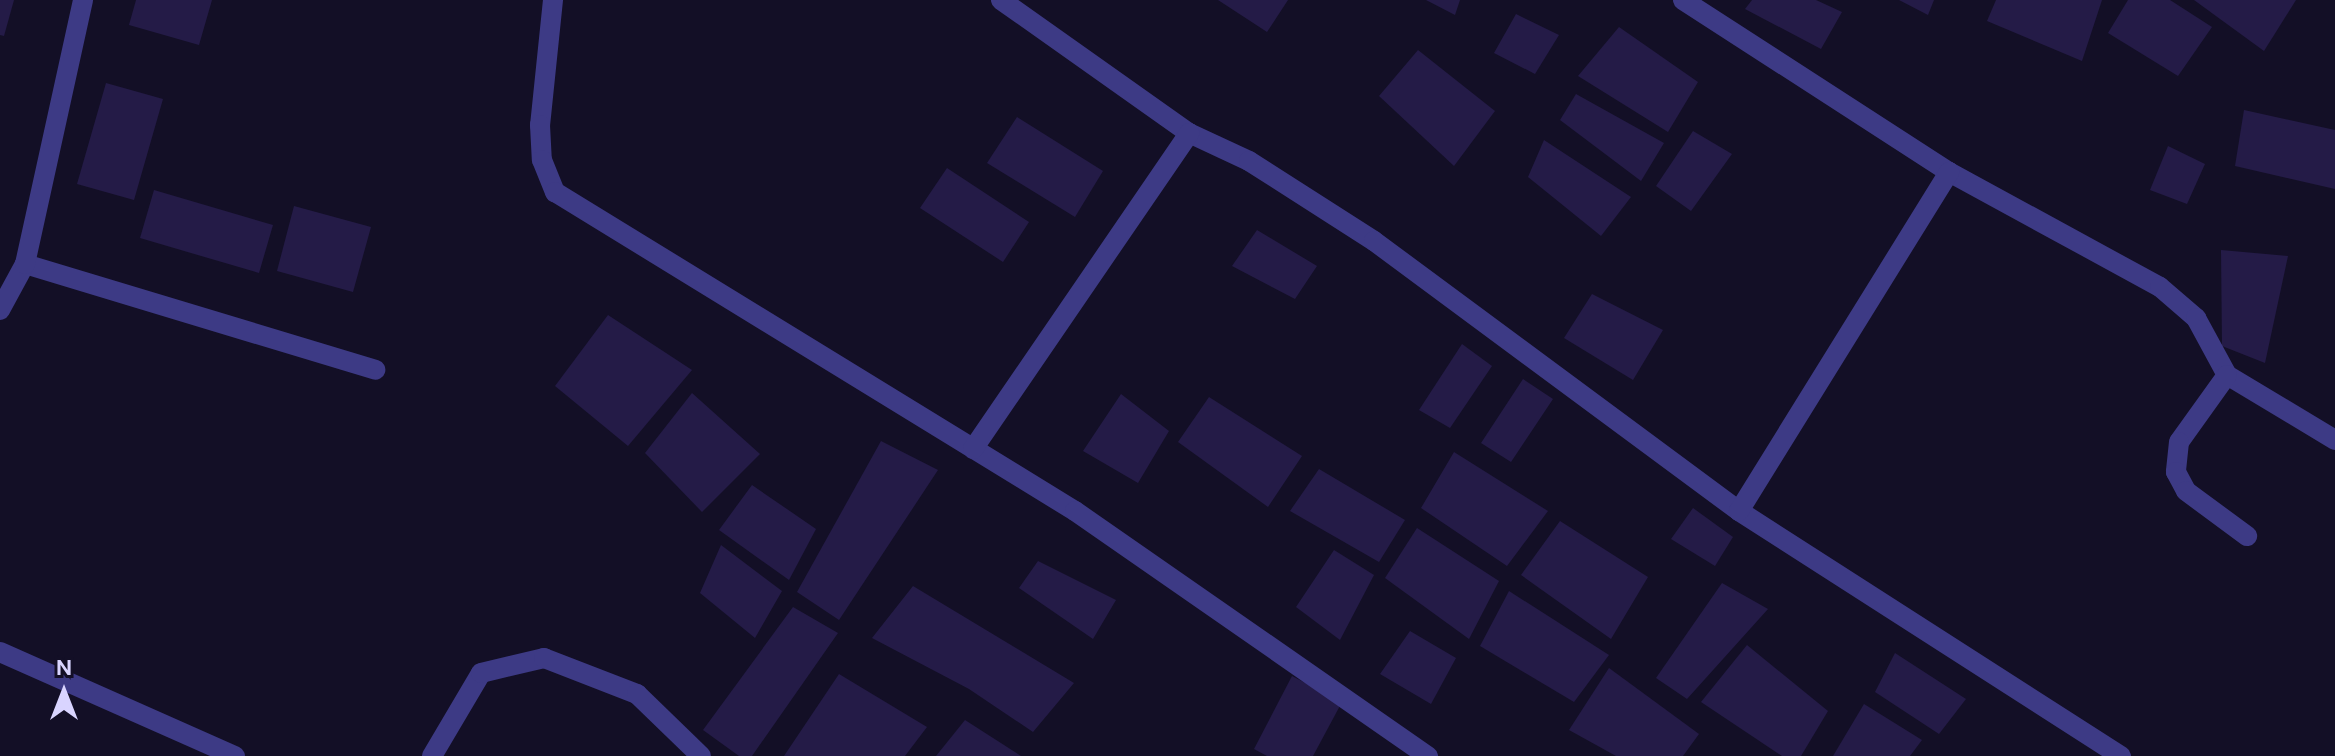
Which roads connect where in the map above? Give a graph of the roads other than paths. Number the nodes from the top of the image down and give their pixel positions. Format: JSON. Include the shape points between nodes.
{"nodes":[{"id":1,"x":83,"y":0,"type":"edge"},
{"id":2,"x":553,"y":0,"type":"edge"},
{"id":3,"x":1001,"y":0,"type":"edge"},
{"id":4,"x":1683,"y":0,"type":"edge"},
{"id":5,"x":1189,"y":133,"type":"junction"},
{"id":6,"x":1949,"y":172,"type":"junction"},
{"id":7,"x":25,"y":264,"type":"junction"},
{"id":8,"x":0,"y":310,"type":"edge"},
{"id":9,"x":375,"y":370,"type":"dead end"},
{"id":10,"x":2227,"y":375,"type":"junction"},
{"id":11,"x":2335,"y":440,"type":"edge"},
{"id":12,"x":973,"y":449,"type":"junction"},
{"id":13,"x":1739,"y":511,"type":"junction"},
{"id":14,"x":2247,"y":536,"type":"dead end"},
{"id":15,"x":0,"y":652,"type":"edge"},
{"id":16,"x":235,"y":756,"type":"edge"},
{"id":17,"x":432,"y":756,"type":"edge"},
{"id":18,"x":701,"y":756,"type":"edge"},
{"id":19,"x":1428,"y":756,"type":"edge"},
{"id":20,"x":2121,"y":756,"type":"edge"}],
"edges":[{"from":1,"to":7,"type":"street"},
{"from":2,"to":12,"type":"street","via":[[540,125],[542,160],[555,192],[834,358]]},
{"from":3,"to":5,"type":"street"},
{"from":4,"to":6,"type":"street"},
{"from":5,"to":12,"type":"street"},
{"from":5,"to":13,"type":"street","via":[[1249,161],[1374,241]]},
{"from":6,"to":10,"type":"street","via":[[2183,303]]},
{"from":6,"to":13,"type":"street"},
{"from":7,"to":8,"type":"street"},
{"from":7,"to":9,"type":"street"},
{"from":10,"to":11,"type":"street"},
{"from":10,"to":14,"type":"street","via":[[2179,442],[2176,472],[2186,491]]},
{"from":12,"to":19,"type":"street","via":[[1075,511]]},
{"from":13,"to":20,"type":"street"},
{"from":15,"to":16,"type":"street"},
{"from":17,"to":18,"type":"street","via":[[481,673],[544,658],[637,694]]}]}
